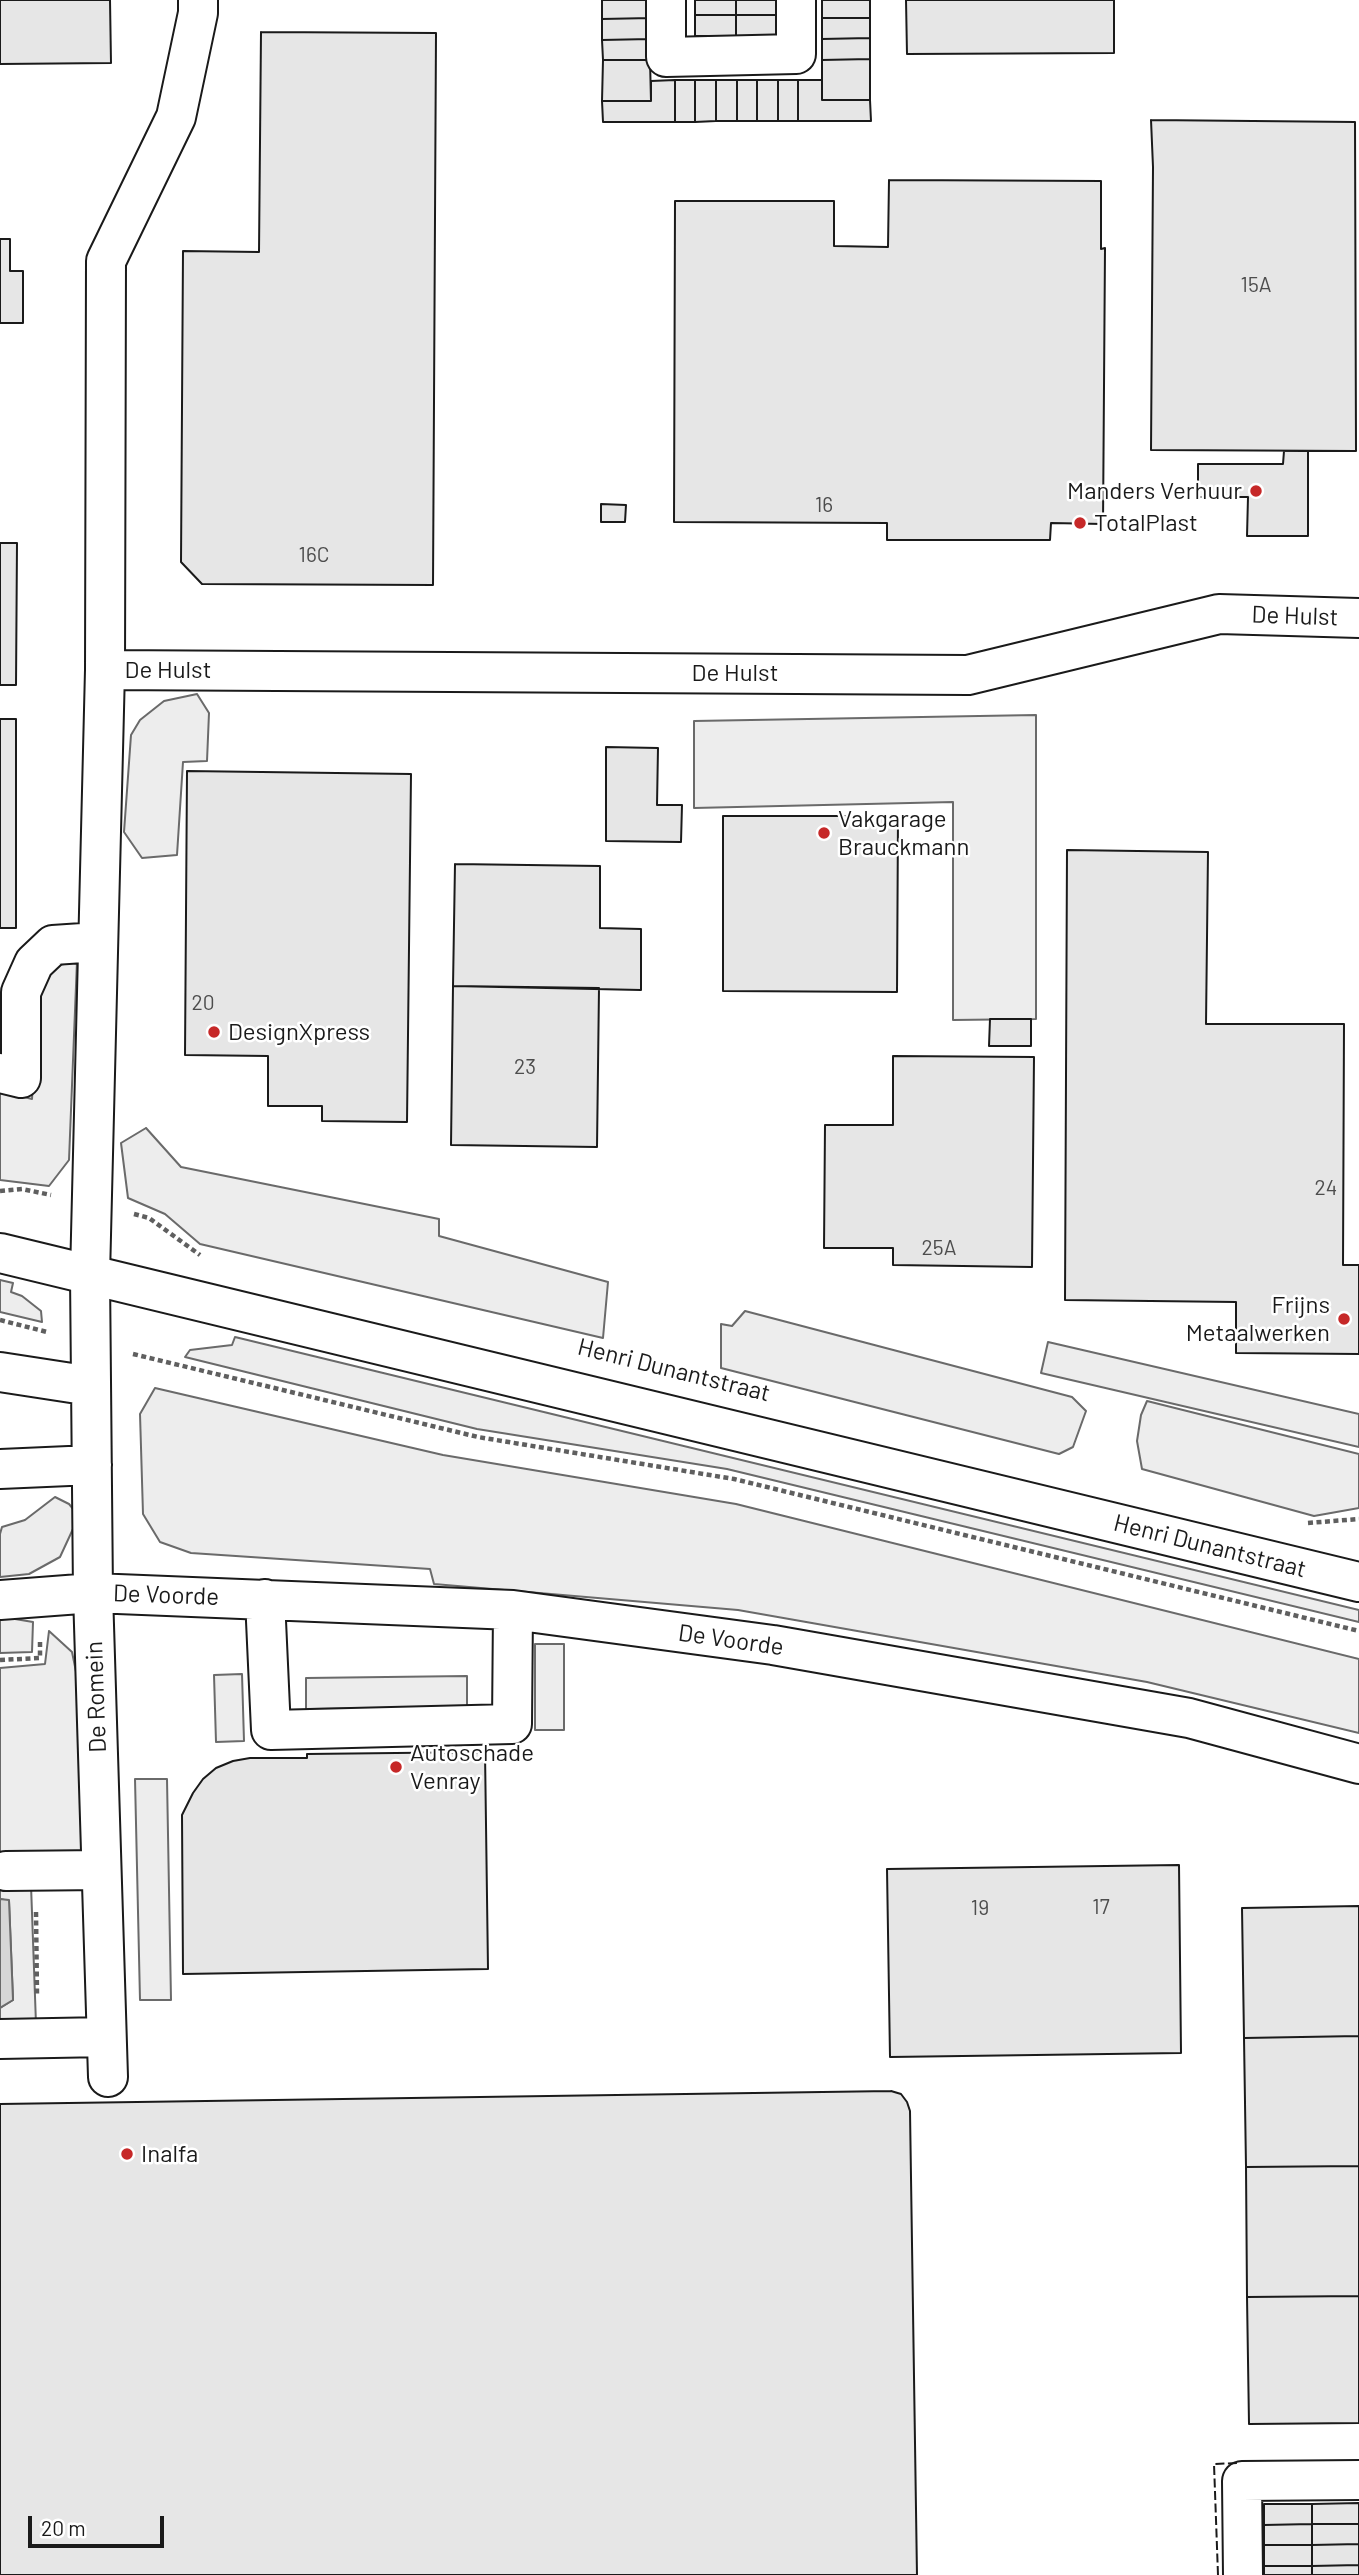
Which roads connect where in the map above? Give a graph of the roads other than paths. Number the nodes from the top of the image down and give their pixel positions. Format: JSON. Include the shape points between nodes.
{"nodes":[{"id":1,"x":198,"y":0,"type":"edge"},
{"id":2,"x":666,"y":0,"type":"edge"},
{"id":3,"x":796,"y":0,"type":"edge"},
{"id":4,"x":1359,"y":618,"type":"edge"},
{"id":5,"x":105,"y":670,"type":"junction"},
{"id":6,"x":98,"y":942,"type":"junction"},
{"id":7,"x":0,"y":1073,"type":"edge"},
{"id":8,"x":0,"y":1253,"type":"edge"},
{"id":9,"x":90,"y":1275,"type":"junction"},
{"id":10,"x":0,"y":1372,"type":"edge"},
{"id":11,"x":92,"y":1386,"type":"junction"},
{"id":12,"x":92,"y":1465,"type":"junction"},
{"id":13,"x":0,"y":1469,"type":"edge"},
{"id":14,"x":1359,"y":1582,"type":"edge"},
{"id":15,"x":93,"y":1593,"type":"junction"},
{"id":16,"x":265,"y":1599,"type":"junction"},
{"id":17,"x":0,"y":1600,"type":"edge"},
{"id":18,"x":513,"y":1610,"type":"junction"},
{"id":19,"x":1359,"y":1764,"type":"edge"},
{"id":20,"x":101,"y":1870,"type":"junction"},
{"id":21,"x":21,"y":1871,"type":"road end"},
{"id":22,"x":106,"y":2037,"type":"junction"},
{"id":23,"x":0,"y":2039,"type":"edge"},
{"id":24,"x":108,"y":2077,"type":"dead end"},
{"id":25,"x":1359,"y":2480,"type":"edge"},
{"id":26,"x":1243,"y":2575,"type":"edge"}],
"edges":[{"from":1,"to":5,"type":"street","name":"De Hulst","via":[[176,117],[106,261]]},
{"from":2,"to":3,"type":"street","via":[[666,57],[796,54]]},
{"from":4,"to":5,"type":"street","name":"De Hulst","via":[[1219,614],[968,675]]},
{"from":5,"to":6,"type":"street","name":"De Hulst"},
{"from":6,"to":7,"type":"street","via":[[53,945],[34,963],[21,992],[21,1078]]},
{"from":6,"to":9,"type":"street","name":"De Hulst"},
{"from":8,"to":9,"type":"street","name":"Henri Dunantstraat"},
{"from":9,"to":11,"type":"street","name":"De Romein"},
{"from":9,"to":14,"type":"street","name":"Henri Dunantstraat"},
{"from":10,"to":11,"type":"street"},
{"from":11,"to":12,"type":"street","name":"De Romein"},
{"from":12,"to":13,"type":"street"},
{"from":12,"to":15,"type":"street","name":"De Romein"},
{"from":15,"to":16,"type":"street","name":"De Voorde"},
{"from":15,"to":17,"type":"street","name":"De Voorde"},
{"from":15,"to":20,"type":"street","name":"De Romein"},
{"from":16,"to":18,"type":"street","name":"De Voorde"},
{"from":16,"to":18,"type":"street","via":[[271,1730],[512,1724]]},
{"from":18,"to":19,"type":"street","name":"De Voorde","via":[[773,1645],[1189,1718]]},
{"from":20,"to":21,"type":"street"},
{"from":20,"to":22,"type":"street","name":"De Romein"},
{"from":22,"to":23,"type":"street"},
{"from":22,"to":24,"type":"street","name":"De Romein"},
{"from":25,"to":26,"type":"street","via":[[1241,2481]]}]}
